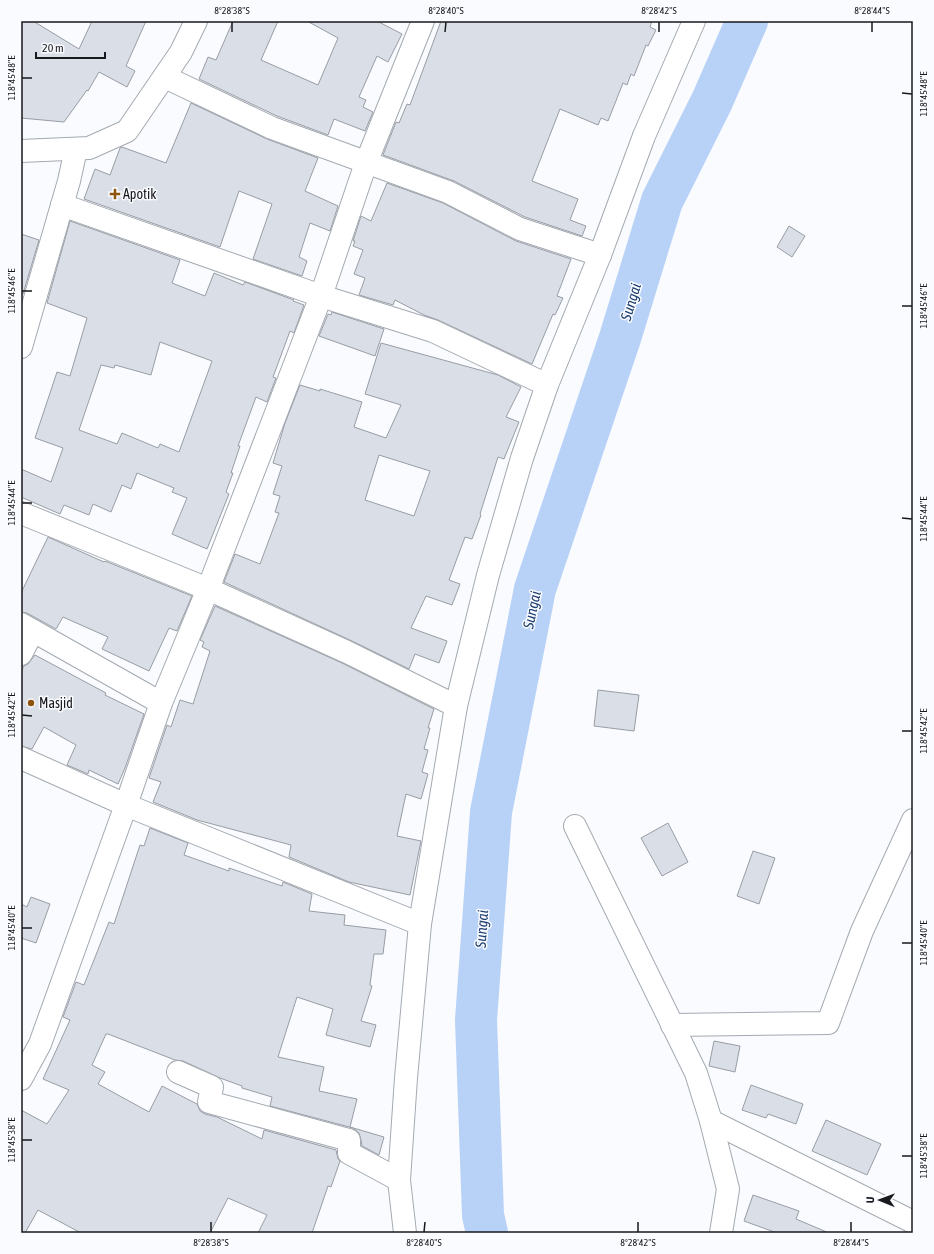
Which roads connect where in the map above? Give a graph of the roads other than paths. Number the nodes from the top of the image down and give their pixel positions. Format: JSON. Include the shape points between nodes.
{"nodes":[{"id":1,"x":196,"y":21,"type":"edge"},
{"id":2,"x":423,"y":21,"type":"edge"},
{"id":3,"x":694,"y":21,"type":"edge"},
{"id":4,"x":165,"y":77,"type":"junction"},
{"id":5,"x":76,"y":149,"type":"junction"},
{"id":6,"x":21,"y":151,"type":"edge"},
{"id":7,"x":366,"y":163,"type":"junction"},
{"id":8,"x":62,"y":205,"type":"junction"},
{"id":9,"x":600,"y":255,"type":"junction"},
{"id":10,"x":321,"y":296,"type":"junction"},
{"id":11,"x":21,"y":347,"type":"edge"},
{"id":12,"x":547,"y":384,"type":"junction"},
{"id":13,"x":21,"y":513,"type":"edge"},
{"id":14,"x":208,"y":589,"type":"junction"},
{"id":15,"x":27,"y":628,"type":"edge"},
{"id":16,"x":21,"y":654,"type":"edge"},
{"id":17,"x":161,"y":703,"type":"junction"},
{"id":18,"x":456,"y":706,"type":"junction"},
{"id":19,"x":21,"y":758,"type":"edge"},
{"id":20,"x":126,"y":805,"type":"junction"},
{"id":21,"x":913,"y":820,"type":"edge"},
{"id":22,"x":574,"y":826,"type":"dead end"},
{"id":23,"x":420,"y":924,"type":"junction"},
{"id":24,"x":672,"y":1025,"type":"junction"},
{"id":25,"x":178,"y":1072,"type":"dead end"},
{"id":26,"x":21,"y":1079,"type":"edge"},
{"id":27,"x":711,"y":1121,"type":"junction"},
{"id":28,"x":399,"y":1180,"type":"junction"},
{"id":29,"x":913,"y":1222,"type":"edge"},
{"id":30,"x":405,"y":1233,"type":"edge"},
{"id":31,"x":721,"y":1233,"type":"edge"}],
"edges":[{"from":1,"to":4,"type":"street"},
{"from":2,"to":7,"type":"street"},
{"from":3,"to":9,"type":"street","via":[[644,136]]},
{"from":4,"to":5,"type":"street","via":[[127,131],[89,148]]},
{"from":4,"to":7,"type":"street","via":[[272,128]]},
{"from":5,"to":6,"type":"street"},
{"from":5,"to":8,"type":"street"},
{"from":7,"to":9,"type":"street","via":[[448,192],[520,229]]},
{"from":7,"to":10,"type":"street"},
{"from":8,"to":10,"type":"street"},
{"from":8,"to":11,"type":"street"},
{"from":9,"to":12,"type":"street"},
{"from":10,"to":12,"type":"street","via":[[433,331]]},
{"from":10,"to":14,"type":"street"},
{"from":12,"to":18,"type":"street","via":[[494,553]]},
{"from":13,"to":14,"type":"street"},
{"from":14,"to":17,"type":"street"},
{"from":14,"to":18,"type":"street","via":[[347,652]]},
{"from":15,"to":16,"type":"street"},
{"from":15,"to":17,"type":"street"},
{"from":17,"to":20,"type":"street"},
{"from":18,"to":23,"type":"street"},
{"from":19,"to":20,"type":"street"},
{"from":20,"to":23,"type":"street"},
{"from":20,"to":26,"type":"street","via":[[40,1044]]},
{"from":21,"to":24,"type":"street","via":[[862,931],[828,1023]]},
{"from":22,"to":24,"type":"street"},
{"from":23,"to":28,"type":"street"},
{"from":24,"to":27,"type":"street","via":[[696,1073]]},
{"from":25,"to":28,"type":"street","via":[[212,1087],[209,1102],[349,1140],[349,1153]]},
{"from":27,"to":29,"type":"street"},
{"from":27,"to":31,"type":"street","via":[[728,1189]]},
{"from":28,"to":30,"type":"street"}]}
